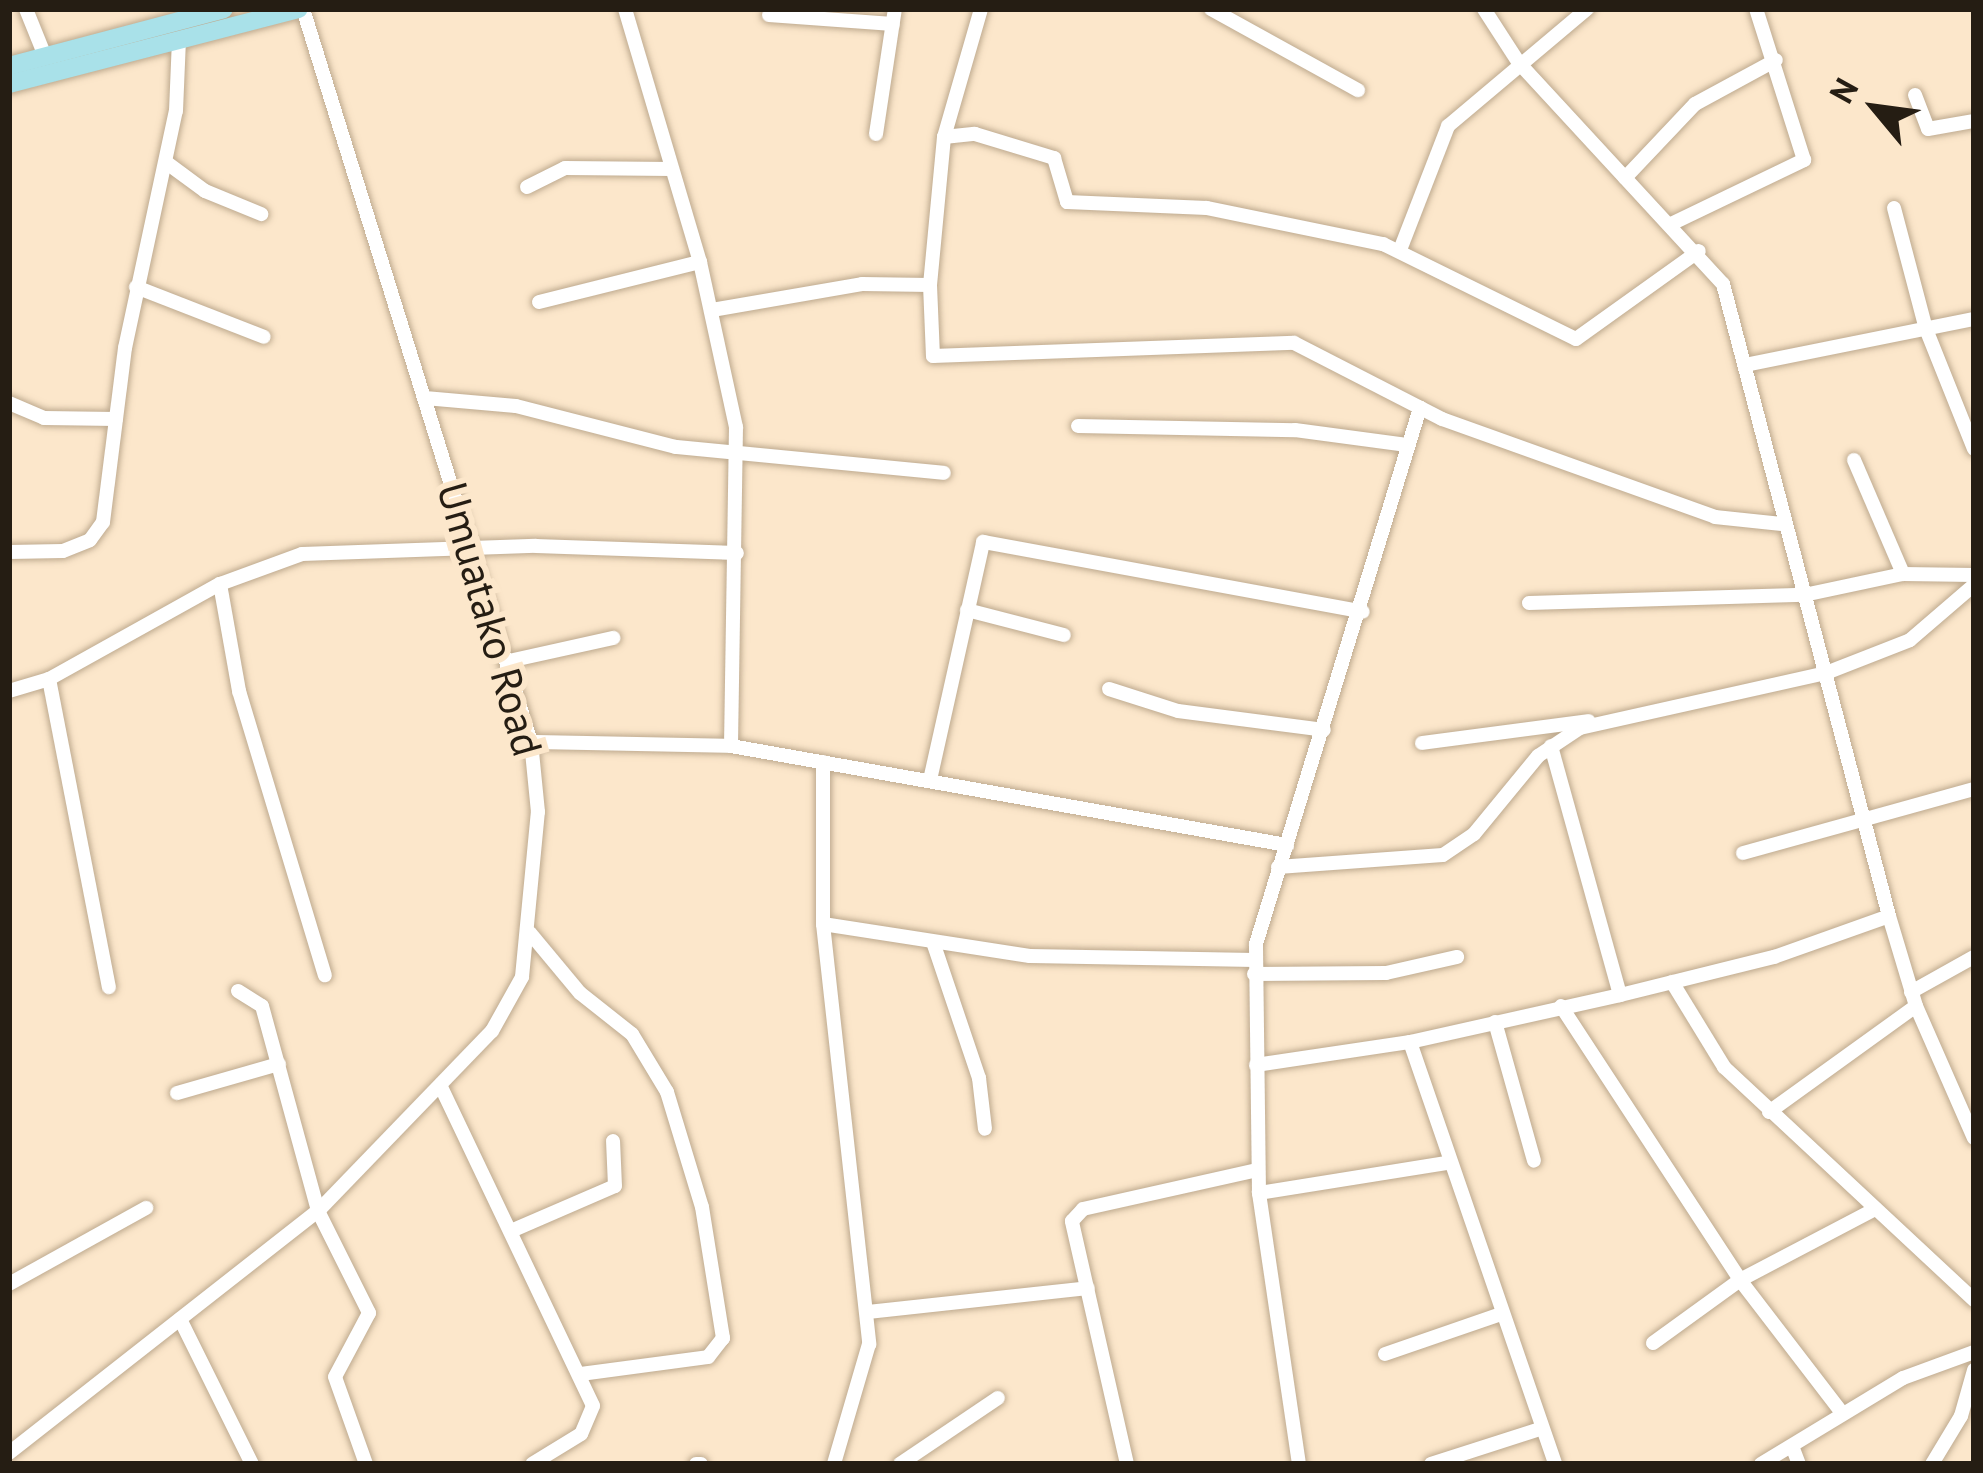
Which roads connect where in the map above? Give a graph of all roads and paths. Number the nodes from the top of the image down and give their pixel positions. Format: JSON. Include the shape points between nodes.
{"nodes":[{"id":1,"x":26,"y":9,"type":"edge"},
{"id":2,"x":224,"y":9,"type":"edge"},
{"id":3,"x":301,"y":9,"type":"edge"},
{"id":4,"x":626,"y":9,"type":"edge"},
{"id":5,"x":981,"y":9,"type":"edge"},
{"id":6,"x":1211,"y":9,"type":"edge"},
{"id":7,"x":1484,"y":9,"type":"edge"},
{"id":8,"x":1585,"y":9,"type":"edge"},
{"id":9,"x":1756,"y":9,"type":"edge"},
{"id":10,"x":769,"y":15,"type":"dead end"},
{"id":11,"x":894,"y":16,"type":"edge"},
{"id":12,"x":179,"y":40,"type":"junction"},
{"id":13,"x":45,"y":56,"type":"junction"},
{"id":14,"x":1776,"y":61,"type":"junction"},
{"id":15,"x":1519,"y":63,"type":"junction"},
{"id":16,"x":9,"y":66,"type":"edge"},
{"id":17,"x":9,"y":84,"type":"edge"},
{"id":18,"x":1358,"y":90,"type":"dead end"},
{"id":19,"x":1915,"y":95,"type":"dead end"},
{"id":20,"x":1974,"y":122,"type":"edge"},
{"id":21,"x":876,"y":134,"type":"dead end"},
{"id":22,"x":944,"y":137,"type":"junction"},
{"id":23,"x":167,"y":163,"type":"junction"},
{"id":24,"x":672,"y":169,"type":"junction"},
{"id":25,"x":1625,"y":178,"type":"junction"},
{"id":26,"x":527,"y":187,"type":"dead end"},
{"id":27,"x":1894,"y":208,"type":"dead end"},
{"id":28,"x":261,"y":214,"type":"dead end"},
{"id":29,"x":1671,"y":224,"type":"junction"},
{"id":30,"x":1400,"y":250,"type":"junction"},
{"id":31,"x":1699,"y":251,"type":"junction"},
{"id":32,"x":700,"y":262,"type":"junction"},
{"id":33,"x":930,"y":285,"type":"junction"},
{"id":34,"x":136,"y":287,"type":"junction"},
{"id":35,"x":539,"y":302,"type":"dead end"},
{"id":36,"x":712,"y":310,"type":"junction"},
{"id":37,"x":1974,"y":319,"type":"edge"},
{"id":38,"x":1926,"y":329,"type":"junction"},
{"id":39,"x":264,"y":337,"type":"dead end"},
{"id":40,"x":1750,"y":364,"type":"junction"},
{"id":41,"x":425,"y":398,"type":"junction"},
{"id":42,"x":9,"y":403,"type":"edge"},
{"id":43,"x":1420,"y":409,"type":"junction"},
{"id":44,"x":116,"y":419,"type":"junction"},
{"id":45,"x":1078,"y":426,"type":"dead end"},
{"id":46,"x":1407,"y":446,"type":"junction"},
{"id":47,"x":1974,"y":448,"type":"edge"},
{"id":48,"x":739,"y":453,"type":"junction"},
{"id":49,"x":1854,"y":460,"type":"dead end"},
{"id":50,"x":944,"y":473,"type":"dead end"},
{"id":51,"x":1783,"y":524,"type":"junction"},
{"id":52,"x":472,"y":550,"type":"junction"},
{"id":53,"x":9,"y":552,"type":"edge"},
{"id":54,"x":737,"y":553,"type":"junction"},
{"id":55,"x":1903,"y":574,"type":"junction"},
{"id":56,"x":1974,"y":575,"type":"edge"},
{"id":57,"x":220,"y":584,"type":"junction"},
{"id":58,"x":1974,"y":585,"type":"edge"},
{"id":59,"x":1804,"y":595,"type":"junction"},
{"id":60,"x":1529,"y":603,"type":"dead end"},
{"id":61,"x":968,"y":610,"type":"junction"},
{"id":62,"x":1363,"y":612,"type":"junction"},
{"id":63,"x":1064,"y":635,"type":"dead end"},
{"id":64,"x":613,"y":638,"type":"dead end"},
{"id":65,"x":509,"y":662,"type":"junction"},
{"id":66,"x":1826,"y":673,"type":"junction"},
{"id":67,"x":49,"y":679,"type":"junction"},
{"id":68,"x":1108,"y":689,"type":"dead end"},
{"id":69,"x":9,"y":691,"type":"edge"},
{"id":70,"x":1601,"y":721,"type":"junction"},
{"id":71,"x":1324,"y":730,"type":"junction"},
{"id":72,"x":531,"y":742,"type":"junction"},
{"id":73,"x":1421,"y":743,"type":"dead end"},
{"id":74,"x":731,"y":746,"type":"junction"},
{"id":75,"x":1551,"y":746,"type":"junction"},
{"id":76,"x":823,"y":762,"type":"junction"},
{"id":77,"x":930,"y":781,"type":"junction"},
{"id":78,"x":1974,"y":788,"type":"edge"},
{"id":79,"x":1862,"y":819,"type":"junction"},
{"id":80,"x":1287,"y":845,"type":"junction"},
{"id":81,"x":1743,"y":854,"type":"dead end"},
{"id":82,"x":1278,"y":867,"type":"junction"},
{"id":83,"x":1889,"y":916,"type":"junction"},
{"id":84,"x":823,"y":924,"type":"junction"},
{"id":85,"x":530,"y":933,"type":"junction"},
{"id":86,"x":933,"y":942,"type":"junction"},
{"id":87,"x":1457,"y":957,"type":"dead end"},
{"id":88,"x":1974,"y":957,"type":"edge"},
{"id":89,"x":1254,"y":967,"type":"junction"},
{"id":90,"x":325,"y":976,"type":"dead end"},
{"id":91,"x":1672,"y":982,"type":"junction"},
{"id":92,"x":109,"y":988,"type":"dead end"},
{"id":93,"x":238,"y":991,"type":"dead end"},
{"id":94,"x":1620,"y":995,"type":"junction"},
{"id":95,"x":1913,"y":999,"type":"junction"},
{"id":96,"x":1561,"y":1006,"type":"junction"},
{"id":97,"x":1495,"y":1022,"type":"junction"},
{"id":98,"x":1410,"y":1042,"type":"junction"},
{"id":99,"x":279,"y":1064,"type":"junction"},
{"id":100,"x":1256,"y":1065,"type":"junction"},
{"id":101,"x":441,"y":1087,"type":"junction"},
{"id":102,"x":177,"y":1093,"type":"dead end"},
{"id":103,"x":1769,"y":1112,"type":"junction"},
{"id":104,"x":985,"y":1129,"type":"dead end"},
{"id":105,"x":1974,"y":1138,"type":"edge"},
{"id":106,"x":613,"y":1141,"type":"dead end"},
{"id":107,"x":1534,"y":1161,"type":"dead end"},
{"id":108,"x":1446,"y":1163,"type":"junction"},
{"id":109,"x":1258,"y":1170,"type":"junction"},
{"id":110,"x":1259,"y":1193,"type":"junction"},
{"id":111,"x":146,"y":1208,"type":"dead end"},
{"id":112,"x":1875,"y":1208,"type":"junction"},
{"id":113,"x":318,"y":1211,"type":"junction"},
{"id":114,"x":511,"y":1231,"type":"junction"},
{"id":115,"x":1739,"y":1280,"type":"junction"},
{"id":116,"x":9,"y":1284,"type":"edge"},
{"id":117,"x":1088,"y":1288,"type":"junction"},
{"id":118,"x":1974,"y":1300,"type":"edge"},
{"id":119,"x":868,"y":1312,"type":"junction"},
{"id":120,"x":1498,"y":1316,"type":"junction"},
{"id":121,"x":179,"y":1319,"type":"junction"},
{"id":122,"x":1653,"y":1343,"type":"dead end"},
{"id":123,"x":1974,"y":1352,"type":"edge"},
{"id":124,"x":1384,"y":1354,"type":"dead end"},
{"id":125,"x":1974,"y":1370,"type":"edge"},
{"id":126,"x":580,"y":1374,"type":"junction"},
{"id":127,"x":998,"y":1398,"type":"dead end"},
{"id":128,"x":1842,"y":1413,"type":"junction"},
{"id":129,"x":1960,"y":1416,"type":"junction"},
{"id":130,"x":1974,"y":1428,"type":"edge"},
{"id":131,"x":1540,"y":1430,"type":"junction"},
{"id":132,"x":1792,"y":1446,"type":"junction"},
{"id":133,"x":9,"y":1453,"type":"edge"},
{"id":134,"x":252,"y":1464,"type":"edge"},
{"id":135,"x":366,"y":1464,"type":"edge"},
{"id":136,"x":532,"y":1464,"type":"edge"},
{"id":137,"x":833,"y":1464,"type":"edge"},
{"id":138,"x":900,"y":1464,"type":"edge"},
{"id":139,"x":1127,"y":1464,"type":"edge"},
{"id":140,"x":1300,"y":1464,"type":"edge"},
{"id":141,"x":1431,"y":1464,"type":"edge"},
{"id":142,"x":1555,"y":1464,"type":"edge"},
{"id":143,"x":1761,"y":1464,"type":"edge"},
{"id":144,"x":1799,"y":1464,"type":"edge"},
{"id":145,"x":1932,"y":1464,"type":"edge"}],
"edges":[{"from":1,"to":13,"type":"street"},
{"from":2,"to":13,"type":"main road"},
{"from":3,"to":12,"type":"main road"},
{"from":3,"to":41,"type":"street","name":"Umuatako Road"},
{"from":4,"to":24,"type":"street"},
{"from":5,"to":22,"type":"street"},
{"from":6,"to":18,"type":"street"},
{"from":7,"to":15,"type":"street"},
{"from":8,"to":15,"type":"street"},
{"from":9,"to":14,"type":"street"},
{"from":10,"to":11,"type":"street"},
{"from":11,"to":21,"type":"street"},
{"from":12,"to":17,"type":"main road"},
{"from":12,"to":23,"type":"street"},
{"from":13,"to":16,"type":"main road"},
{"from":14,"to":25,"type":"street","via":[[1695,104]]},
{"from":14,"to":29,"type":"street","via":[[1804,160]]},
{"from":15,"to":25,"type":"street"},
{"from":15,"to":30,"type":"street","via":[[1448,126]]},
{"from":19,"to":20,"type":"street","via":[[1928,129]]},
{"from":22,"to":30,"type":"street","via":[[976,134],[1054,158],[1067,202],[1207,208]]},
{"from":22,"to":33,"type":"street"},
{"from":23,"to":28,"type":"street","via":[[205,191]]},
{"from":23,"to":34,"type":"street"},
{"from":24,"to":26,"type":"street","via":[[565,168]]},
{"from":24,"to":32,"type":"street"},
{"from":25,"to":29,"type":"street"},
{"from":27,"to":38,"type":"street"},
{"from":29,"to":31,"type":"street"},
{"from":30,"to":31,"type":"street","via":[[1576,339]]},
{"from":31,"to":40,"type":"street","via":[[1723,284]]},
{"from":32,"to":35,"type":"street"},
{"from":32,"to":36,"type":"street"},
{"from":33,"to":36,"type":"street","via":[[862,284]]},
{"from":33,"to":43,"type":"street","via":[[928,350],[940,359],[1262,339],[1328,355]]},
{"from":34,"to":39,"type":"street"},
{"from":34,"to":44,"type":"street"},
{"from":36,"to":48,"type":"street"},
{"from":37,"to":38,"type":"street"},
{"from":38,"to":40,"type":"street"},
{"from":38,"to":47,"type":"street"},
{"from":40,"to":51,"type":"street","via":[[1751,402]]},
{"from":41,"to":48,"type":"street","via":[[483,400],[676,447]]},
{"from":41,"to":52,"type":"street","name":"Umuatako Road"},
{"from":42,"to":44,"type":"street","via":[[44,418]]},
{"from":43,"to":46,"type":"street"},
{"from":43,"to":51,"type":"street","via":[[1715,518]]},
{"from":44,"to":53,"type":"street","via":[[98,533],[63,551]]},
{"from":45,"to":46,"type":"street","via":[[1295,430]]},
{"from":46,"to":62,"type":"street"},
{"from":48,"to":50,"type":"street"},
{"from":48,"to":54,"type":"street"},
{"from":49,"to":55,"type":"street"},
{"from":51,"to":59,"type":"street"},
{"from":52,"to":54,"type":"street"},
{"from":52,"to":57,"type":"street","via":[[302,554]]},
{"from":52,"to":65,"type":"street","name":"Umuatako Road"},
{"from":54,"to":74,"type":"street"},
{"from":55,"to":56,"type":"street"},
{"from":55,"to":59,"type":"street"},
{"from":57,"to":67,"type":"street"},
{"from":57,"to":90,"type":"street","via":[[239,691]]},
{"from":58,"to":66,"type":"street","via":[[1910,640]]},
{"from":59,"to":60,"type":"street"},
{"from":59,"to":66,"type":"street"},
{"from":61,"to":62,"type":"street","via":[[978,549],[991,540]]},
{"from":61,"to":63,"type":"street"},
{"from":61,"to":77,"type":"street"},
{"from":62,"to":71,"type":"street"},
{"from":64,"to":65,"type":"street"},
{"from":65,"to":72,"type":"street","name":"Umuatako Road"},
{"from":66,"to":70,"type":"street"},
{"from":66,"to":79,"type":"street"},
{"from":67,"to":69,"type":"street"},
{"from":67,"to":92,"type":"street"},
{"from":68,"to":71,"type":"street","via":[[1178,711]]},
{"from":70,"to":73,"type":"street"},
{"from":70,"to":75,"type":"street"},
{"from":71,"to":80,"type":"street"},
{"from":72,"to":74,"type":"street"},
{"from":72,"to":85,"type":"street","name":"Umuatako Road","via":[[538,812]]},
{"from":74,"to":76,"type":"street"},
{"from":75,"to":82,"type":"street","via":[[1474,834],[1443,855],[1395,865]]},
{"from":75,"to":94,"type":"street"},
{"from":76,"to":77,"type":"street"},
{"from":76,"to":84,"type":"street"},
{"from":77,"to":80,"type":"street"},
{"from":78,"to":79,"type":"street"},
{"from":79,"to":81,"type":"street"},
{"from":79,"to":83,"type":"street"},
{"from":80,"to":82,"type":"street"},
{"from":82,"to":89,"type":"street"},
{"from":83,"to":91,"type":"street"},
{"from":83,"to":95,"type":"street"},
{"from":84,"to":86,"type":"street"},
{"from":84,"to":119,"type":"street"},
{"from":85,"to":101,"type":"street","name":"Umuatako Road","via":[[513,1001]]},
{"from":85,"to":126,"type":"street","via":[[580,993],[632,1034],[667,1092],[703,1207],[723,1338],[708,1357]]},
{"from":86,"to":89,"type":"street","via":[[1030,956]]},
{"from":86,"to":104,"type":"street","via":[[979,1078]]},
{"from":87,"to":89,"type":"street","via":[[1386,973]]},
{"from":88,"to":95,"type":"street"},
{"from":89,"to":100,"type":"street"},
{"from":91,"to":94,"type":"street"},
{"from":91,"to":103,"type":"street","via":[[1708,1048]]},
{"from":93,"to":99,"type":"street","via":[[262,1006]]},
{"from":94,"to":96,"type":"street"},
{"from":95,"to":103,"type":"street"},
{"from":95,"to":105,"type":"street"},
{"from":96,"to":97,"type":"street"},
{"from":96,"to":115,"type":"street"},
{"from":97,"to":98,"type":"street"},
{"from":97,"to":107,"type":"street"},
{"from":98,"to":100,"type":"street"},
{"from":98,"to":108,"type":"street"},
{"from":99,"to":102,"type":"street"},
{"from":99,"to":113,"type":"street"},
{"from":100,"to":109,"type":"street"},
{"from":101,"to":113,"type":"street","name":"Umuatako Road"},
{"from":101,"to":114,"type":"street"},
{"from":103,"to":112,"type":"street"},
{"from":106,"to":114,"type":"street","via":[[615,1186]]},
{"from":108,"to":110,"type":"street"},
{"from":108,"to":120,"type":"street"},
{"from":109,"to":110,"type":"street"},
{"from":109,"to":117,"type":"street","via":[[1083,1209],[1071,1227]]},
{"from":110,"to":140,"type":"street"},
{"from":111,"to":116,"type":"street"},
{"from":112,"to":115,"type":"street"},
{"from":112,"to":118,"type":"street"},
{"from":113,"to":121,"type":"street","name":"Umuatako Road"},
{"from":113,"to":135,"type":"street","via":[[369,1313],[335,1376]]},
{"from":114,"to":126,"type":"street"},
{"from":115,"to":122,"type":"street"},
{"from":115,"to":128,"type":"street"},
{"from":117,"to":119,"type":"street"},
{"from":117,"to":139,"type":"street"},
{"from":119,"to":137,"type":"street","via":[[868,1361]]},
{"from":120,"to":124,"type":"street"},
{"from":120,"to":131,"type":"street"},
{"from":121,"to":133,"type":"street","name":"Umuatako Road"},
{"from":121,"to":134,"type":"street"},
{"from":123,"to":128,"type":"street","via":[[1903,1378]]},
{"from":125,"to":129,"type":"street"},
{"from":126,"to":136,"type":"street","via":[[593,1406],[590,1423]]},
{"from":127,"to":138,"type":"street"},
{"from":128,"to":132,"type":"street"},
{"from":129,"to":130,"type":"street"},
{"from":129,"to":145,"type":"street"},
{"from":131,"to":141,"type":"street"},
{"from":131,"to":142,"type":"street"},
{"from":132,"to":143,"type":"street"},
{"from":132,"to":144,"type":"street"}]}
